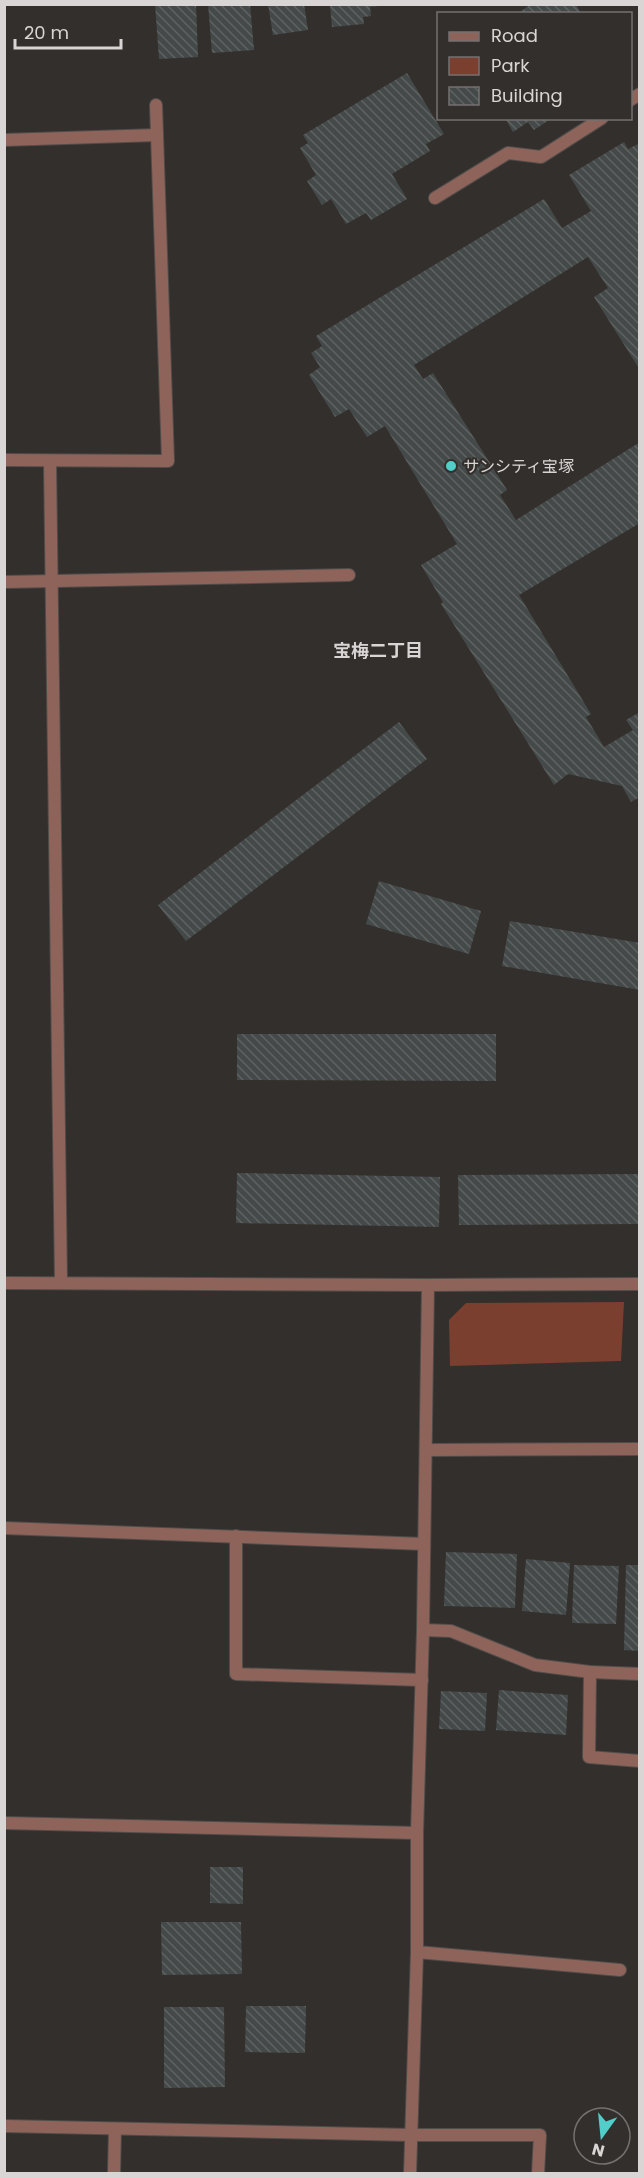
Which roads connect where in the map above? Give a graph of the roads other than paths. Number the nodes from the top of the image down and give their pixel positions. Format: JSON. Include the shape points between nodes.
{"nodes":[{"id":1,"x":156,"y":105,"type":"dead end"},
{"id":2,"x":599,"y":120,"type":"edge"},
{"id":3,"x":157,"y":135,"type":"junction"},
{"id":4,"x":4,"y":140,"type":"edge"},
{"id":5,"x":435,"y":198,"type":"dead end"},
{"id":6,"x":4,"y":460,"type":"edge"},
{"id":7,"x":50,"y":462,"type":"junction"},
{"id":8,"x":349,"y":575,"type":"dead end"},
{"id":9,"x":4,"y":582,"type":"edge"},
{"id":10,"x":51,"y":582,"type":"junction"},
{"id":11,"x":61,"y":1282,"type":"junction"},
{"id":12,"x":4,"y":1283,"type":"edge"},
{"id":13,"x":639,"y":1284,"type":"edge"},
{"id":14,"x":428,"y":1285,"type":"junction"},
{"id":15,"x":639,"y":1449,"type":"edge"},
{"id":16,"x":426,"y":1450,"type":"junction"},
{"id":17,"x":4,"y":1528,"type":"edge"},
{"id":18,"x":236,"y":1536,"type":"junction"},
{"id":19,"x":424,"y":1544,"type":"junction"},
{"id":20,"x":423,"y":1630,"type":"junction"},
{"id":21,"x":590,"y":1672,"type":"junction"},
{"id":22,"x":639,"y":1674,"type":"edge"},
{"id":23,"x":422,"y":1680,"type":"junction"},
{"id":24,"x":639,"y":1761,"type":"edge"},
{"id":25,"x":4,"y":1823,"type":"edge"},
{"id":26,"x":417,"y":1833,"type":"junction"},
{"id":27,"x":417,"y":1952,"type":"junction"},
{"id":28,"x":620,"y":1970,"type":"dead end"},
{"id":29,"x":4,"y":2126,"type":"edge"},
{"id":30,"x":115,"y":2128,"type":"junction"},
{"id":31,"x":411,"y":2135,"type":"junction"},
{"id":32,"x":114,"y":2174,"type":"edge"},
{"id":33,"x":410,"y":2174,"type":"edge"},
{"id":34,"x":538,"y":2174,"type":"edge"}],
"edges":[{"from":1,"to":3,"type":"street"},
{"from":2,"to":5,"type":"street","via":[[541,157],[508,153]]},
{"from":3,"to":4,"type":"street"},
{"from":3,"to":7,"type":"street","via":[[168,461]]},
{"from":6,"to":7,"type":"street"},
{"from":7,"to":10,"type":"street"},
{"from":8,"to":10,"type":"street"},
{"from":9,"to":10,"type":"street"},
{"from":10,"to":11,"type":"street"},
{"from":11,"to":12,"type":"street"},
{"from":11,"to":14,"type":"street"},
{"from":13,"to":14,"type":"street"},
{"from":14,"to":16,"type":"street"},
{"from":15,"to":16,"type":"street"},
{"from":16,"to":19,"type":"street"},
{"from":17,"to":18,"type":"street"},
{"from":18,"to":19,"type":"street"},
{"from":18,"to":23,"type":"street","via":[[236,1674]]},
{"from":19,"to":20,"type":"street"},
{"from":20,"to":21,"type":"street","via":[[451,1632],[536,1665]]},
{"from":20,"to":23,"type":"street"},
{"from":21,"to":22,"type":"street"},
{"from":21,"to":24,"type":"street","via":[[589,1757]]},
{"from":23,"to":26,"type":"street"},
{"from":25,"to":26,"type":"street"},
{"from":26,"to":27,"type":"street"},
{"from":27,"to":28,"type":"street"},
{"from":27,"to":31,"type":"street"},
{"from":29,"to":30,"type":"street"},
{"from":30,"to":31,"type":"street"},
{"from":30,"to":32,"type":"street"},
{"from":31,"to":33,"type":"street"},
{"from":31,"to":34,"type":"street","via":[[540,2135]]}]}
